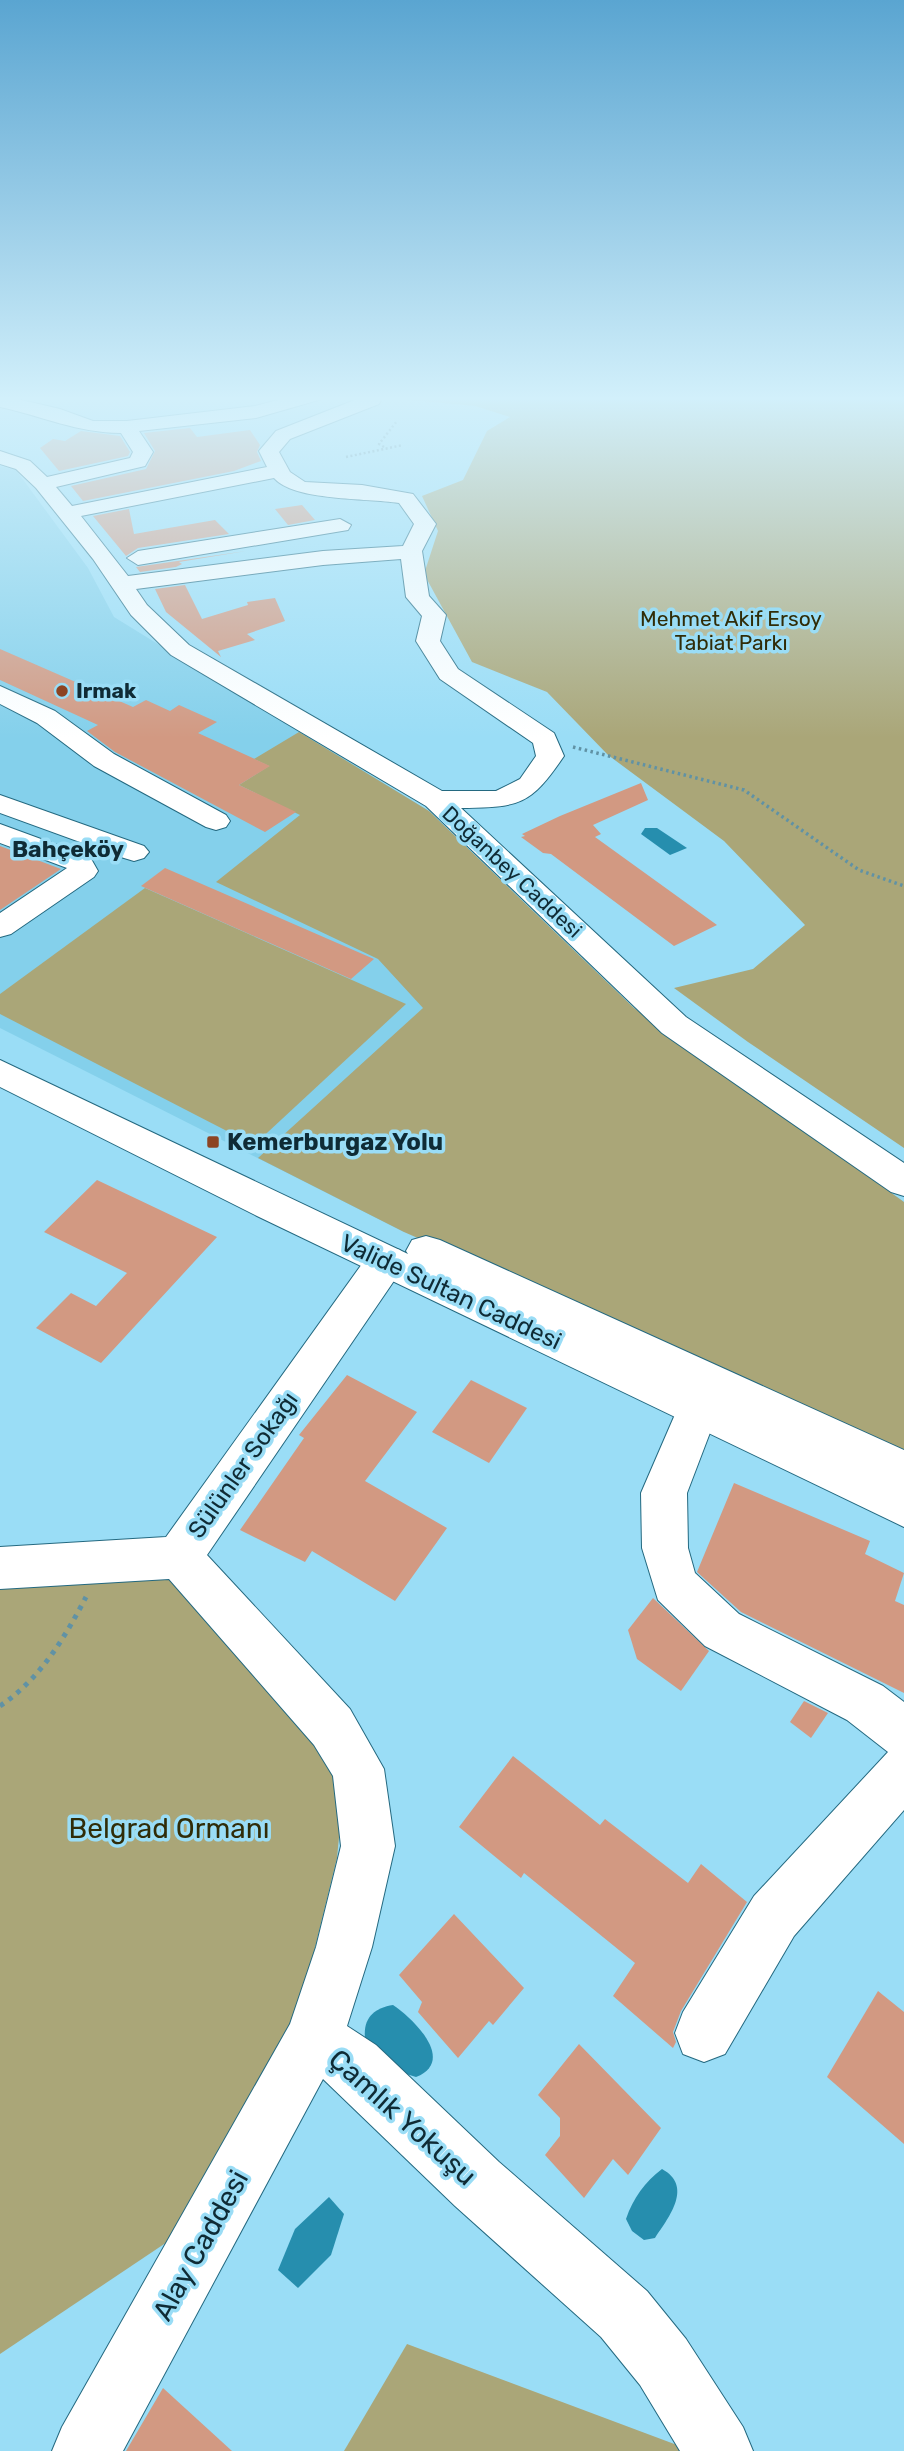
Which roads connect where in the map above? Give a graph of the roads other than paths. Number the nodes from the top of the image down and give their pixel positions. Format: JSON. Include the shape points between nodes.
{"nodes":[{"id":1,"x":63,"y":509,"type":"edge"},
{"id":2,"x":84,"y":509,"type":"edge"},
{"id":3,"x":414,"y":509,"type":"edge"},
{"id":4,"x":66,"y":513,"type":"junction"},
{"id":5,"x":340,"y":525,"type":"dead end"},
{"id":6,"x":411,"y":551,"type":"junction"},
{"id":7,"x":115,"y":574,"type":"junction"},
{"id":8,"x":0,"y":694,"type":"edge"},
{"id":9,"x":436,"y":800,"type":"junction"},
{"id":10,"x":0,"y":803,"type":"edge"},
{"id":11,"x":216,"y":821,"type":"dead end"},
{"id":12,"x":0,"y":832,"type":"edge"},
{"id":13,"x":134,"y":852,"type":"dead end"},
{"id":14,"x":0,"y":927,"type":"edge"},
{"id":15,"x":0,"y":1045,"type":"edge"},
{"id":16,"x":9,"y":1083,"type":"edge"},
{"id":17,"x":904,"y":1182,"type":"edge"},
{"id":18,"x":386,"y":1261,"type":"junction"},
{"id":19,"x":698,"y":1409,"type":"junction"},
{"id":20,"x":904,"y":1471,"type":"edge"},
{"id":21,"x":904,"y":1507,"type":"edge"},
{"id":22,"x":179,"y":1557,"type":"junction"},
{"id":23,"x":0,"y":1569,"type":"edge"},
{"id":24,"x":904,"y":1732,"type":"edge"},
{"id":25,"x":904,"y":1771,"type":"edge"},
{"id":26,"x":704,"y":2033,"type":"dead end"},
{"id":27,"x":314,"y":2038,"type":"junction"},
{"id":28,"x":86,"y":2451,"type":"edge"},
{"id":29,"x":719,"y":2451,"type":"edge"}],
"edges":[{"from":1,"to":4,"type":"street","name":"Doğanbey Caddesi"},
{"from":2,"to":4,"type":"street"},
{"from":3,"to":6,"type":"street","via":[[425,524]]},
{"from":4,"to":7,"type":"street","name":"Doğanbey Caddesi"},
{"from":5,"to":7,"type":"street","via":[[195,546]]},
{"from":6,"to":7,"type":"street"},
{"from":6,"to":9,"type":"street","via":[[418,597],[434,615],[428,641],[449,674],[545,740],[550,756],[530,785],[501,799]]},
{"from":7,"to":9,"type":"street","name":"Doğanbey Caddesi","via":[[139,610],[180,650]]},
{"from":8,"to":11,"type":"street","via":[[46,717],[104,760]]},
{"from":9,"to":17,"type":"street","name":"Doğanbey Caddesi","via":[[674,1025]]},
{"from":10,"to":13,"type":"street"},
{"from":12,"to":14,"type":"street","via":[[80,863],[83,871]]},
{"from":15,"to":20,"type":"street","name":"Valide Sultan Caddesi","via":[[207,1150]]},
{"from":16,"to":18,"type":"street","name":"Valide Sultan Caddesi"},
{"from":18,"to":19,"type":"street","name":"Valide Sultan Caddesi"},
{"from":18,"to":22,"type":"street","name":"Sülünler Sokağı"},
{"from":19,"to":21,"type":"street","name":"Valide Sultan Caddesi"},
{"from":19,"to":24,"type":"street","via":[[664,1493],[665,1548],[675,1585],[722,1630],[865,1703]]},
{"from":22,"to":23,"type":"street","name":"Sülünler Sokağı"},
{"from":22,"to":27,"type":"street","name":"Çamlık Yokuşu","via":[[332,1727],[358,1769],[368,1846],[344,1947]]},
{"from":25,"to":26,"type":"street","via":[[774,1916]]},
{"from":27,"to":28,"type":"street","name":"Alay Caddesi"},
{"from":27,"to":29,"type":"street","name":"Çamlık Yokuşu","via":[[355,2066],[477,2184],[624,2314],[663,2362]]}]}
